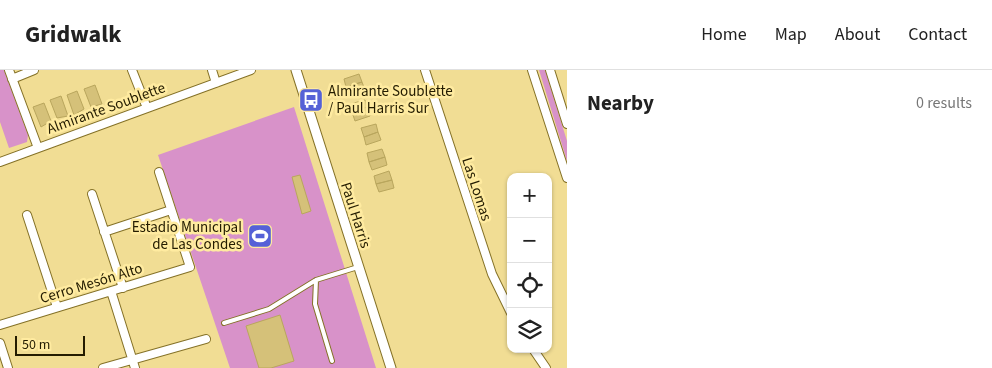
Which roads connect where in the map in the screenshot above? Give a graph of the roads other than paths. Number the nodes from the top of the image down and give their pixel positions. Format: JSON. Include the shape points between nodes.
{"nodes":[{"id":1,"x":9,"y":70,"type":"edge"},
{"id":2,"x":34,"y":70,"type":"edge"},
{"id":3,"x":132,"y":70,"type":"edge"},
{"id":4,"x":212,"y":70,"type":"edge"},
{"id":5,"x":250,"y":70,"type":"edge"},
{"id":6,"x":296,"y":70,"type":"edge"},
{"id":7,"x":425,"y":70,"type":"edge"},
{"id":8,"x":532,"y":70,"type":"edge"},
{"id":9,"x":550,"y":70,"type":"edge"},
{"id":10,"x":12,"y":78,"type":"junction"},
{"id":11,"x":216,"y":83,"type":"junction"},
{"id":12,"x":147,"y":108,"type":"junction"},
{"id":13,"x":567,"y":124,"type":"edge"},
{"id":14,"x":38,"y":148,"type":"junction"},
{"id":15,"x":0,"y":162,"type":"edge"},
{"id":16,"x":159,"y":172,"type":"dead end"},
{"id":17,"x":567,"y":178,"type":"edge"},
{"id":18,"x":92,"y":194,"type":"dead end"},
{"id":19,"x":171,"y":210,"type":"junction"},
{"id":20,"x":27,"y":215,"type":"dead end"},
{"id":21,"x":104,"y":232,"type":"junction"},
{"id":22,"x":358,"y":267,"type":"junction"},
{"id":23,"x":316,"y":280,"type":"junction"},
{"id":24,"x":123,"y":288,"type":"junction"},
{"id":25,"x":111,"y":291,"type":"junction"},
{"id":26,"x":57,"y":308,"type":"junction"},
{"id":27,"x":509,"y":308,"type":"edge"},
{"id":28,"x":224,"y":323,"type":"dead end"},
{"id":29,"x":0,"y":325,"type":"edge"},
{"id":30,"x":206,"y":339,"type":"dead end"},
{"id":31,"x":0,"y":343,"type":"edge"},
{"id":32,"x":536,"y":353,"type":"edge"},
{"id":33,"x":133,"y":360,"type":"junction"},
{"id":34,"x":332,"y":361,"type":"dead end"},
{"id":35,"x":8,"y":368,"type":"edge"},
{"id":36,"x":103,"y":368,"type":"edge"},
{"id":37,"x":135,"y":368,"type":"edge"},
{"id":38,"x":391,"y":368,"type":"edge"},
{"id":39,"x":546,"y":368,"type":"edge"}],
"edges":[{"from":1,"to":10,"type":"street"},
{"from":2,"to":10,"type":"street"},
{"from":3,"to":12,"type":"street"},
{"from":4,"to":11,"type":"street"},
{"from":5,"to":11,"type":"street","name":"Almirante Soublette"},
{"from":6,"to":22,"type":"street","name":"Paul Harris"},
{"from":7,"to":27,"type":"street","name":"Las Lomas","via":[[489,266]]},
{"from":8,"to":17,"type":"street"},
{"from":9,"to":13,"type":"street"},
{"from":10,"to":14,"type":"street"},
{"from":11,"to":12,"type":"street","name":"Almirante Soublette"},
{"from":12,"to":14,"type":"street","name":"Almirante Soublette"},
{"from":14,"to":15,"type":"street","name":"Almirante Soublette"},
{"from":16,"to":19,"type":"street"},
{"from":18,"to":21,"type":"street"},
{"from":19,"to":21,"type":"street"},
{"from":19,"to":24,"type":"street","name":"Cerro Mesón Alto","via":[[190,267]]},
{"from":20,"to":26,"type":"street"},
{"from":21,"to":24,"type":"street"},
{"from":22,"to":23,"type":"lane"},
{"from":22,"to":38,"type":"street","name":"Paul Harris"},
{"from":23,"to":28,"type":"lane","via":[[269,309]]},
{"from":23,"to":34,"type":"lane","via":[[314,304]]},
{"from":24,"to":25,"type":"street","name":"Cerro Mesón Alto"},
{"from":25,"to":26,"type":"street","name":"Cerro Mesón Alto"},
{"from":25,"to":33,"type":"street"},
{"from":26,"to":29,"type":"street","name":"Cerro Mesón Alto"},
{"from":30,"to":33,"type":"street"},
{"from":31,"to":35,"type":"street"},
{"from":32,"to":39,"type":"street"},
{"from":33,"to":36,"type":"street"},
{"from":33,"to":37,"type":"street"}]}
